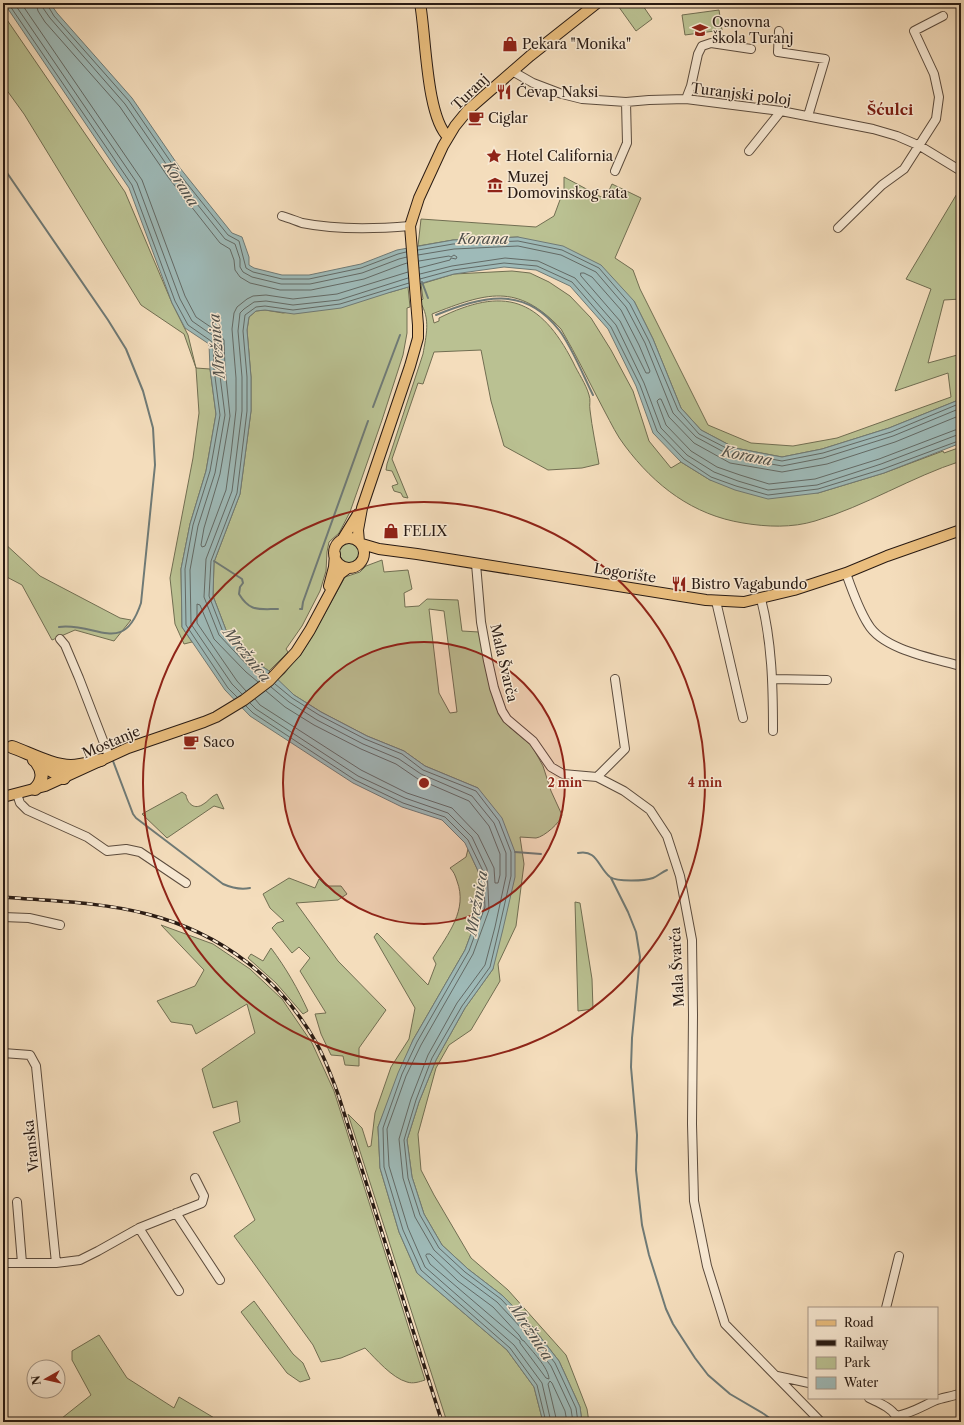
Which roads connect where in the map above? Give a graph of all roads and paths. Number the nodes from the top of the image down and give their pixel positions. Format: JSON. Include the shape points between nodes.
{"nodes":[{"id":1,"x":420,"y":3,"type":"edge"},
{"id":2,"x":597,"y":3,"type":"edge"},
{"id":3,"x":943,"y":16,"type":"dead end"},
{"id":4,"x":779,"y":31,"type":"dead end"},
{"id":5,"x":751,"y":49,"type":"dead end"},
{"id":6,"x":512,"y":71,"type":"junction"},
{"id":7,"x":686,"y":99,"type":"junction"},
{"id":8,"x":626,"y":102,"type":"junction"},
{"id":9,"x":781,"y":111,"type":"junction"},
{"id":10,"x":808,"y":116,"type":"junction"},
{"id":11,"x":448,"y":137,"type":"junction"},
{"id":12,"x":920,"y":146,"type":"junction"},
{"id":13,"x":749,"y":151,"type":"dead end"},
{"id":14,"x":615,"y":171,"type":"dead end"},
{"id":15,"x":961,"y":171,"type":"edge"},
{"id":16,"x":282,"y":216,"type":"dead end"},
{"id":17,"x":838,"y":228,"type":"dead end"},
{"id":18,"x":410,"y":231,"type":"junction"},
{"id":19,"x":362,"y":508,"type":"junction"},
{"id":20,"x":961,"y":530,"type":"edge"},
{"id":21,"x":342,"y":540,"type":"junction"},
{"id":22,"x":360,"y":543,"type":"junction"},
{"id":23,"x":394,"y":551,"type":"junction"},
{"id":24,"x":335,"y":554,"type":"junction"},
{"id":25,"x":361,"y":562,"type":"junction"},
{"id":26,"x":476,"y":564,"type":"junction"},
{"id":27,"x":348,"y":568,"type":"junction"},
{"id":28,"x":846,"y":573,"type":"junction"},
{"id":29,"x":325,"y":599,"type":"junction"},
{"id":30,"x":761,"y":599,"type":"junction"},
{"id":31,"x":716,"y":600,"type":"junction"},
{"id":32,"x":60,"y":639,"type":"dead end"},
{"id":33,"x":961,"y":666,"type":"edge"},
{"id":34,"x":615,"y":679,"type":"dead end"},
{"id":35,"x":773,"y":679,"type":"junction"},
{"id":36,"x":827,"y":680,"type":"dead end"},
{"id":37,"x":743,"y":718,"type":"dead end"},
{"id":38,"x":773,"y":731,"type":"dead end"},
{"id":39,"x":8,"y":744,"type":"edge"},
{"id":40,"x":105,"y":758,"type":"junction"},
{"id":41,"x":37,"y":763,"type":"junction"},
{"id":42,"x":60,"y":765,"type":"junction"},
{"id":43,"x":597,"y":777,"type":"junction"},
{"id":44,"x":64,"y":778,"type":"junction"},
{"id":45,"x":35,"y":789,"type":"junction"},
{"id":46,"x":17,"y":794,"type":"junction"},
{"id":47,"x":3,"y":798,"type":"edge"},
{"id":48,"x":186,"y":883,"type":"dead end"},
{"id":49,"x":3,"y":917,"type":"edge"},
{"id":50,"x":60,"y":925,"type":"dead end"},
{"id":51,"x":3,"y":1053,"type":"edge"},
{"id":52,"x":195,"y":1178,"type":"dead end"},
{"id":53,"x":17,"y":1202,"type":"dead end"},
{"id":54,"x":176,"y":1213,"type":"junction"},
{"id":55,"x":139,"y":1228,"type":"junction"},
{"id":56,"x":899,"y":1256,"type":"dead end"},
{"id":57,"x":3,"y":1263,"type":"edge"},
{"id":58,"x":22,"y":1263,"type":"junction"},
{"id":59,"x":56,"y":1263,"type":"junction"},
{"id":60,"x":220,"y":1280,"type":"dead end"},
{"id":61,"x":179,"y":1291,"type":"dead end"},
{"id":62,"x":886,"y":1307,"type":"edge"},
{"id":63,"x":777,"y":1376,"type":"junction"},
{"id":64,"x":808,"y":1383,"type":"edge"},
{"id":65,"x":961,"y":1393,"type":"edge"},
{"id":66,"x":871,"y":1399,"type":"edge"},
{"id":67,"x":896,"y":1419,"type":"edge"},
{"id":68,"x":821,"y":1422,"type":"edge"}],
"edges":[{"from":1,"to":11,"type":"main road","via":[[432,102],[441,127]]},
{"from":2,"to":6,"type":"main road","name":"Turanj"},
{"from":3,"to":12,"type":"street","via":[[914,31],[934,74],[939,97],[936,119]]},
{"from":4,"to":10,"type":"street","via":[[778,52],[825,59]]},
{"from":5,"to":7,"type":"street","via":[[711,43],[702,46]]},
{"from":6,"to":8,"type":"street","name":"Turanjski poloj","via":[[533,83],[562,94]]},
{"from":6,"to":11,"type":"main road","name":"Turanj","via":[[468,110]]},
{"from":7,"to":8,"type":"street","name":"Turanjski poloj"},
{"from":7,"to":9,"type":"street","name":"Turanjski poloj"},
{"from":8,"to":14,"type":"street","via":[[627,143]]},
{"from":9,"to":10,"type":"street","name":"Turanjski poloj"},
{"from":9,"to":13,"type":"street"},
{"from":10,"to":12,"type":"street","name":"Turanjski poloj","via":[[873,129]]},
{"from":11,"to":18,"type":"main road","name":"Turanj","via":[[419,198]]},
{"from":12,"to":15,"type":"street","name":"Turanjski poloj"},
{"from":12,"to":17,"type":"street","via":[[904,169],[882,185]]},
{"from":16,"to":18,"type":"street","via":[[302,223],[323,226]]},
{"from":18,"to":19,"type":"main road","via":[[417,303],[418,330],[415,348]]},
{"from":19,"to":21,"type":"main road"},
{"from":19,"to":22,"type":"main road","via":[[358,530]]},
{"from":20,"to":28,"type":"main road","name":"Logorište"},
{"from":21,"to":22,"type":"main road","via":[[351,538]]},
{"from":21,"to":24,"type":"main road","via":[[336,546]]},
{"from":22,"to":23,"type":"main road","name":"Logorište"},
{"from":22,"to":25,"type":"main road","via":[[364,553]]},
{"from":23,"to":25,"type":"main road","name":"Logorište","via":[[373,555]]},
{"from":23,"to":26,"type":"main road","name":"Logorište"},
{"from":24,"to":27,"type":"main road","via":[[338,562]]},
{"from":24,"to":29,"type":"main road"},
{"from":25,"to":27,"type":"main road"},
{"from":26,"to":31,"type":"main road","name":"Logorište"},
{"from":26,"to":43,"type":"street","name":"Mala Švarča","via":[[481,622],[494,688],[502,711],[534,741],[551,767],[563,774]]},
{"from":27,"to":29,"type":"main road","via":[[340,574]]},
{"from":28,"to":30,"type":"main road","name":"Logorište"},
{"from":28,"to":33,"type":"street","via":[[868,625],[879,637],[895,647]]},
{"from":29,"to":40,"type":"main road","name":"Mostanje","via":[[296,652],[261,688],[230,709],[204,722]]},
{"from":30,"to":31,"type":"main road","name":"Logorište","via":[[744,602]]},
{"from":30,"to":35,"type":"street"},
{"from":31,"to":37,"type":"street"},
{"from":32,"to":40,"type":"street","via":[[79,678]]},
{"from":34,"to":43,"type":"street","via":[[625,749]]},
{"from":35,"to":36,"type":"street"},
{"from":35,"to":38,"type":"street"},
{"from":39,"to":41,"type":"highway"},
{"from":39,"to":42,"type":"highway"},
{"from":40,"to":42,"type":"highway","via":[[74,766]]},
{"from":40,"to":44,"type":"main road","name":"Mostanje"},
{"from":41,"to":44,"type":"highway"},
{"from":41,"to":45,"type":"highway","via":[[42,775],[41,782]]},
{"from":42,"to":44,"type":"highway"},
{"from":43,"to":63,"type":"street","name":"Mala Švarča","via":[[624,790],[650,810],[667,836],[680,876],[692,940],[694,1201],[707,1266],[725,1324]]},
{"from":44,"to":45,"type":"main road","name":"Mostanje"},
{"from":45,"to":46,"type":"main road","name":"Mostanje"},
{"from":46,"to":47,"type":"main road","name":"Mostanje"},
{"from":46,"to":48,"type":"street","via":[[20,803],[27,810],[87,837],[107,851],[126,849],[140,852]]},
{"from":49,"to":50,"type":"street","via":[[29,918]]},
{"from":51,"to":59,"type":"street","name":"Vranska","via":[[30,1055],[36,1066]]},
{"from":52,"to":54,"type":"street","via":[[204,1196],[202,1203]]},
{"from":53,"to":58,"type":"street"},
{"from":54,"to":55,"type":"street"},
{"from":54,"to":60,"type":"street"},
{"from":55,"to":59,"type":"street","via":[[80,1260]]},
{"from":55,"to":61,"type":"street"},
{"from":56,"to":62,"type":"street"},
{"from":57,"to":58,"type":"street"},
{"from":58,"to":59,"type":"street"},
{"from":63,"to":64,"type":"street"},
{"from":63,"to":68,"type":"street","name":"Mala Švarča"},
{"from":65,"to":67,"type":"street","via":[[934,1401]]},
{"from":66,"to":67,"type":"street","via":[[893,1411]]}]}
